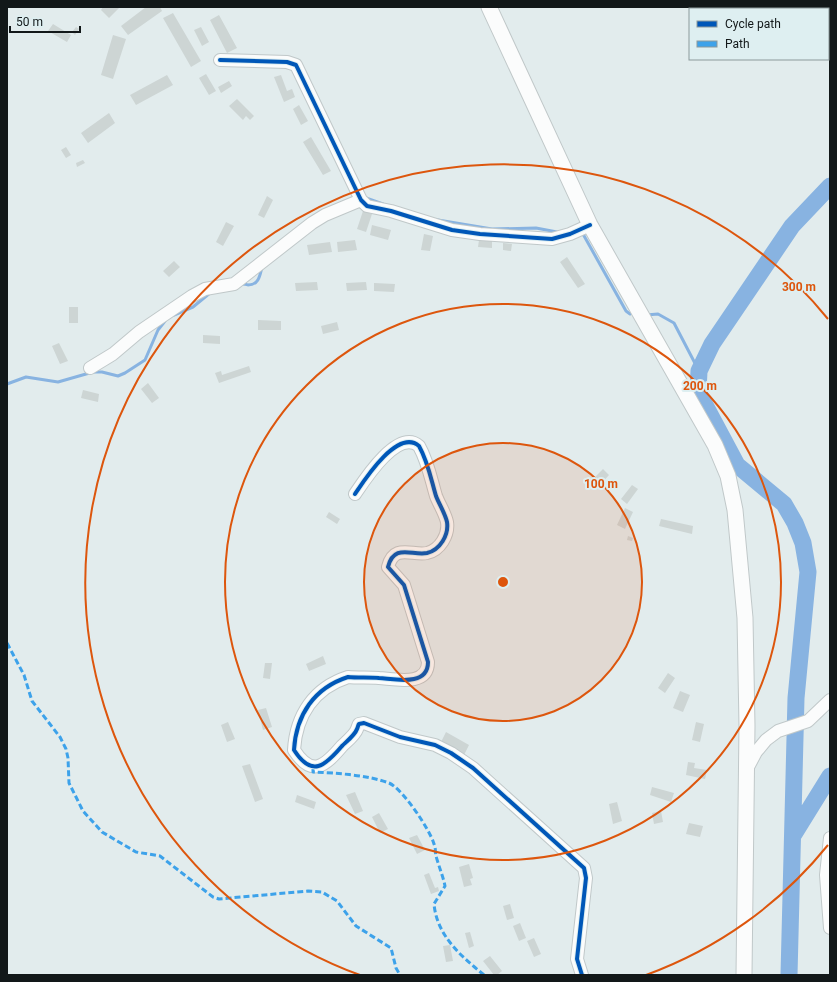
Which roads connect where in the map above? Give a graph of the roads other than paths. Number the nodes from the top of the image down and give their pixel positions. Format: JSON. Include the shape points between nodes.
{"nodes":[{"id":1,"x":489,"y":7,"type":"edge"},
{"id":2,"x":220,"y":60,"type":"dead end"},
{"id":3,"x":360,"y":200,"type":"junction"},
{"id":4,"x":590,"y":225,"type":"junction"},
{"id":5,"x":90,"y":368,"type":"dead end"},
{"id":6,"x":355,"y":494,"type":"dead end"},
{"id":7,"x":830,"y":700,"type":"edge"},
{"id":8,"x":746,"y":770,"type":"junction"},
{"id":9,"x":830,"y":838,"type":"edge"},
{"id":10,"x":830,"y":926,"type":"edge"},
{"id":11,"x":582,"y":975,"type":"edge"},
{"id":12,"x":744,"y":975,"type":"edge"}],
"edges":[{"from":1,"to":4,"type":"main road"},
{"from":2,"to":3,"type":"street","via":[[287,62],[296,65]]},
{"from":3,"to":4,"type":"street","via":[[367,206],[452,230],[480,234],[552,239]]},
{"from":3,"to":5,"type":"street","via":[[312,223],[234,284],[205,289],[192,296]]},
{"from":4,"to":8,"type":"main road","via":[[715,445],[728,476],[735,510],[745,618]]},
{"from":6,"to":11,"type":"street","via":[[374,468],[399,445],[414,442],[419,446],[447,521],[446,532],[438,547],[427,553],[402,552],[394,555],[388,567],[404,585],[428,668],[421,676],[410,680],[348,677],[342,679],[310,700],[299,723],[294,750],[306,764],[319,767],[341,748],[359,724],[364,723],[400,737],[442,747],[472,768],[584,868],[586,878],[577,959]]},
{"from":7,"to":8,"type":"street","via":[[808,722],[778,731],[766,740]]},
{"from":8,"to":12,"type":"main road"},
{"from":9,"to":10,"type":"street","via":[[826,875]]}]}
